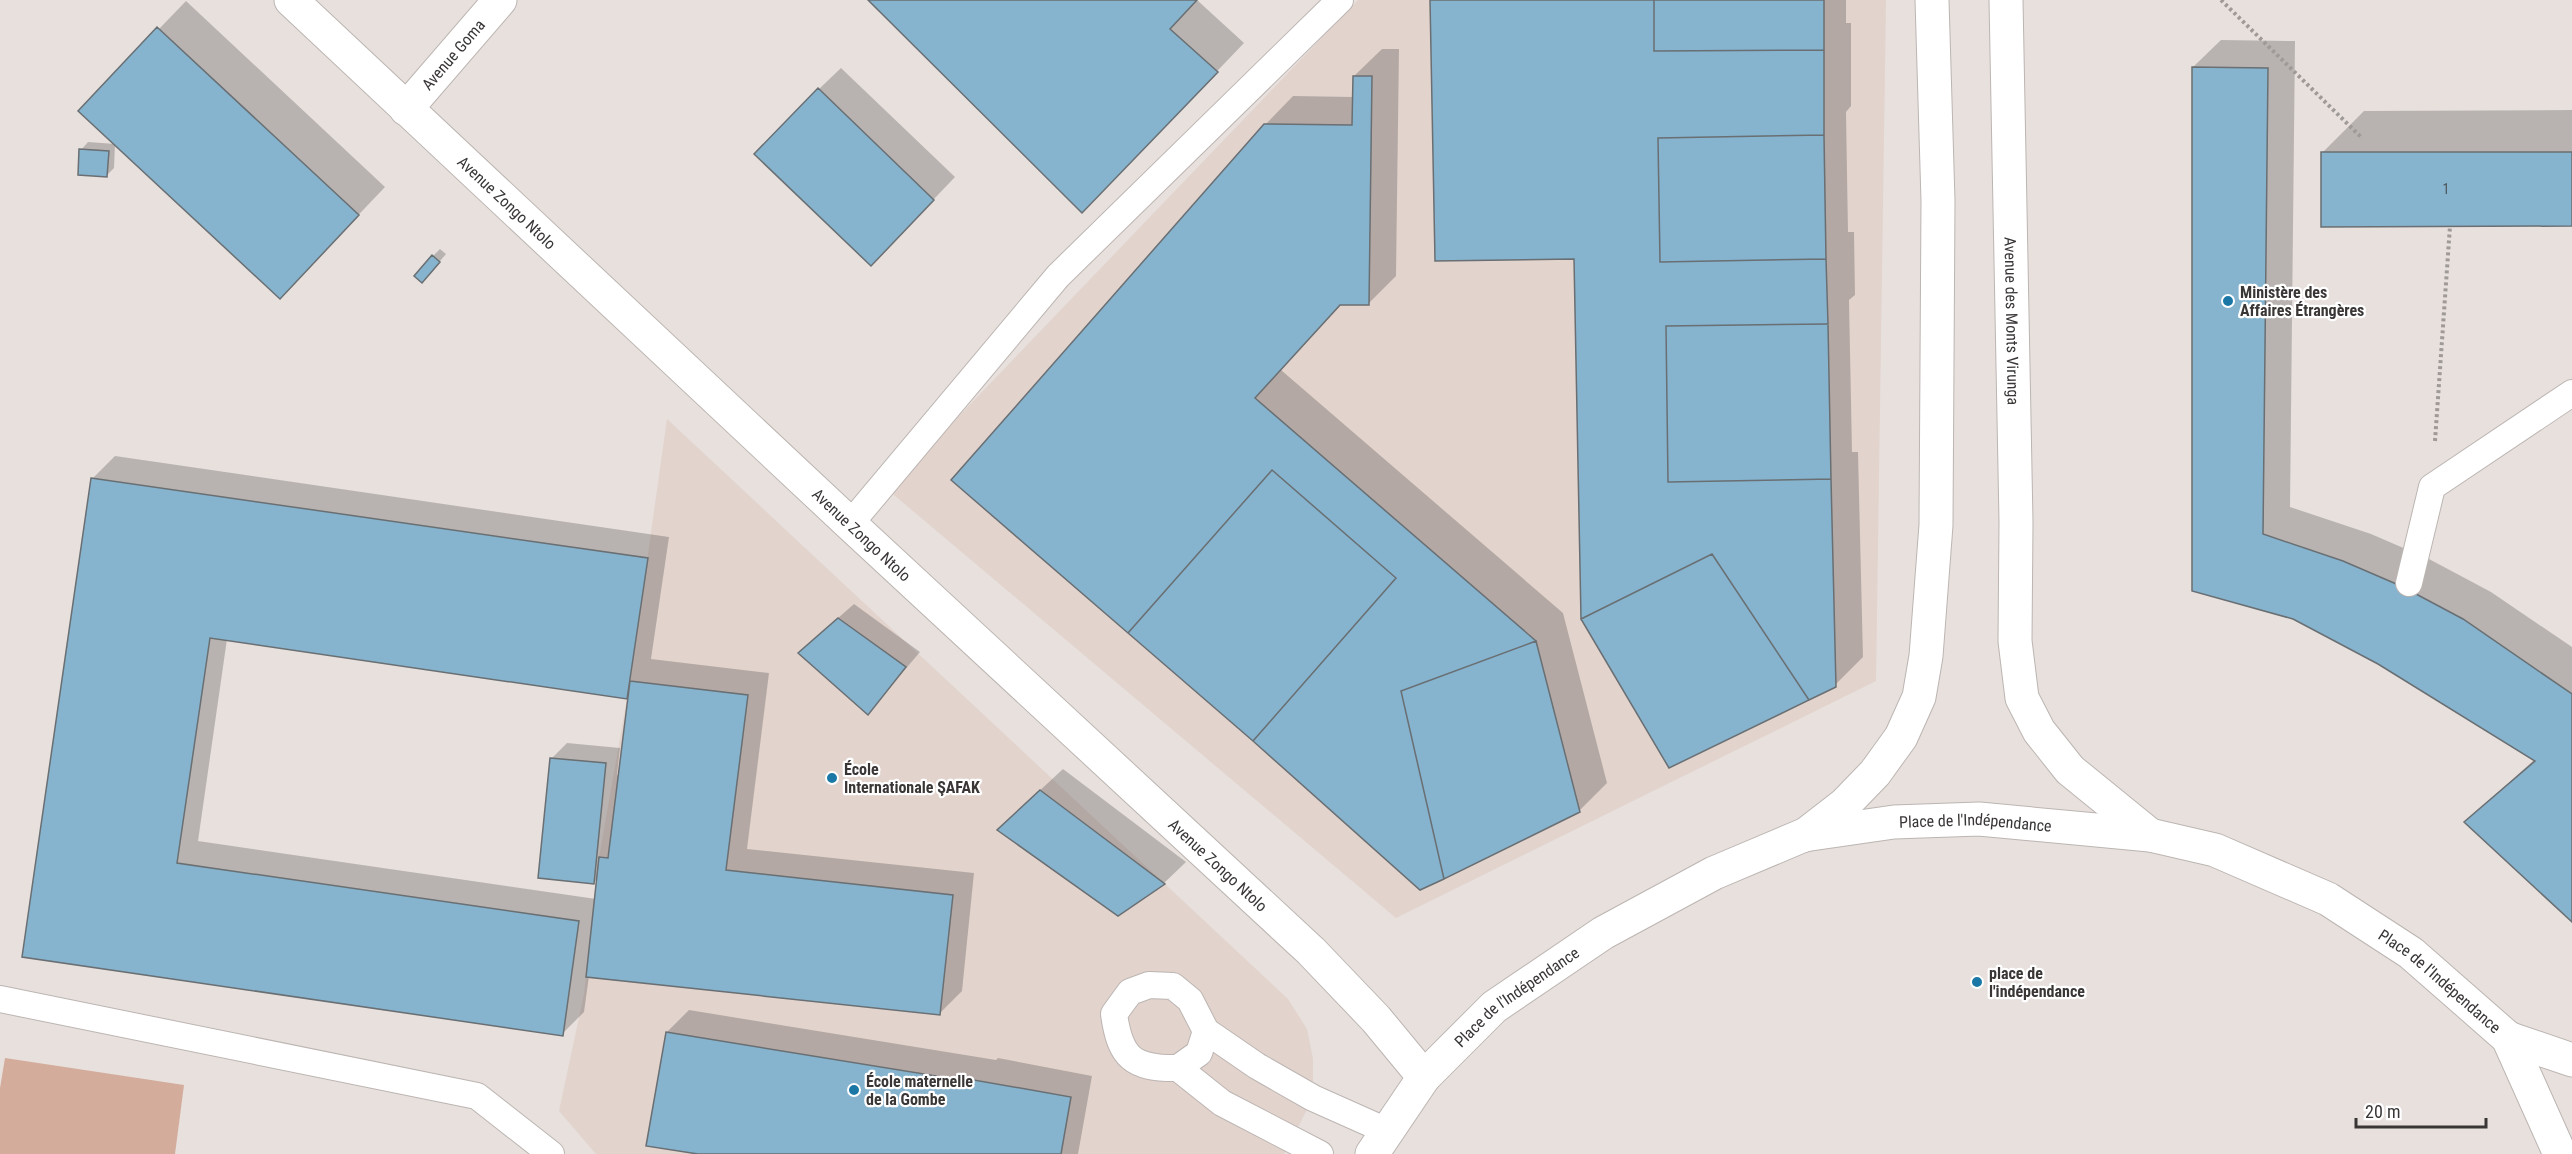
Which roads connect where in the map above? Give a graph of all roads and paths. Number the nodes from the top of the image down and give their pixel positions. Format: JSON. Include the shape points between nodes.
{"nodes":[{"id":1,"x":291,"y":0,"type":"edge"},
{"id":2,"x":500,"y":0,"type":"edge"},
{"id":3,"x":1340,"y":0,"type":"edge"},
{"id":4,"x":1932,"y":0,"type":"edge"},
{"id":5,"x":2006,"y":0,"type":"edge"},
{"id":6,"x":2221,"y":0,"type":"edge"},
{"id":7,"x":406,"y":109,"type":"junction"},
{"id":8,"x":2362,"y":138,"type":"dead end"},
{"id":9,"x":2450,"y":226,"type":"dead end"},
{"id":10,"x":2572,"y":393,"type":"edge"},
{"id":11,"x":2432,"y":487,"type":"junction"},
{"id":12,"x":850,"y":524,"type":"junction"},
{"id":13,"x":2409,"y":583,"type":"dead end"},
{"id":14,"x":2150,"y":835,"type":"junction"},
{"id":15,"x":1804,"y":836,"type":"junction"},
{"id":16,"x":0,"y":999,"type":"edge"},
{"id":17,"x":1206,"y":1031,"type":"junction"},
{"id":18,"x":2508,"y":1038,"type":"junction"},
{"id":19,"x":2572,"y":1060,"type":"edge"},
{"id":20,"x":1178,"y":1068,"type":"junction"},
{"id":21,"x":1424,"y":1077,"type":"junction"},
{"id":22,"x":1378,"y":1147,"type":"edge"},
{"id":23,"x":551,"y":1154,"type":"edge"},
{"id":24,"x":1320,"y":1154,"type":"edge"},
{"id":25,"x":2560,"y":1154,"type":"edge"}],
"edges":[{"from":1,"to":7,"type":"street","name":"Avenue Zongo Ntolo"},
{"from":2,"to":7,"type":"street","name":"Avenue Goma"},
{"from":3,"to":12,"type":"lane","via":[[1058,276]]},
{"from":4,"to":15,"type":"street","via":[[1938,201],[1936,525],[1926,657],[1919,697],[1901,737],[1845,804]]},
{"from":5,"to":14,"type":"street","name":"Avenue des Monts Virunga","via":[[2015,641],[2022,698],[2039,731],[2070,770]]},
{"from":6,"to":8,"type":"path"},
{"from":7,"to":12,"type":"street","name":"Avenue Zongo Ntolo"},
{"from":9,"to":11,"type":"path"},
{"from":10,"to":11,"type":"lane"},
{"from":11,"to":13,"type":"lane"},
{"from":12,"to":21,"type":"street","name":"Avenue Zongo Ntolo","via":[[1311,951]]},
{"from":14,"to":15,"type":"street","name":"Place de l'Indépendance","via":[[1979,819],[1894,822]]},
{"from":14,"to":18,"type":"street","name":"Place de l'Indépendance","via":[[2215,850],[2328,899],[2411,953]]},
{"from":15,"to":21,"type":"street","name":"Place de l'Indépendance","via":[[1714,873],[1603,933],[1494,1007]]},
{"from":16,"to":23,"type":"lane","via":[[477,1096]]},
{"from":17,"to":20,"type":"lane","via":[[1199,1053]]},
{"from":17,"to":20,"type":"lane","via":[[1190,1000],[1173,986],[1149,984],[1130,992],[1114,1014],[1124,1052],[1139,1062],[1162,1069]]},
{"from":17,"to":22,"type":"lane","via":[[1313,1098]]},
{"from":18,"to":19,"type":"street"},
{"from":18,"to":25,"type":"street","name":"Place de l'Indépendance"},
{"from":20,"to":24,"type":"lane","via":[[1222,1103]]},
{"from":21,"to":22,"type":"street","name":"Place de l'Indépendance"}]}
